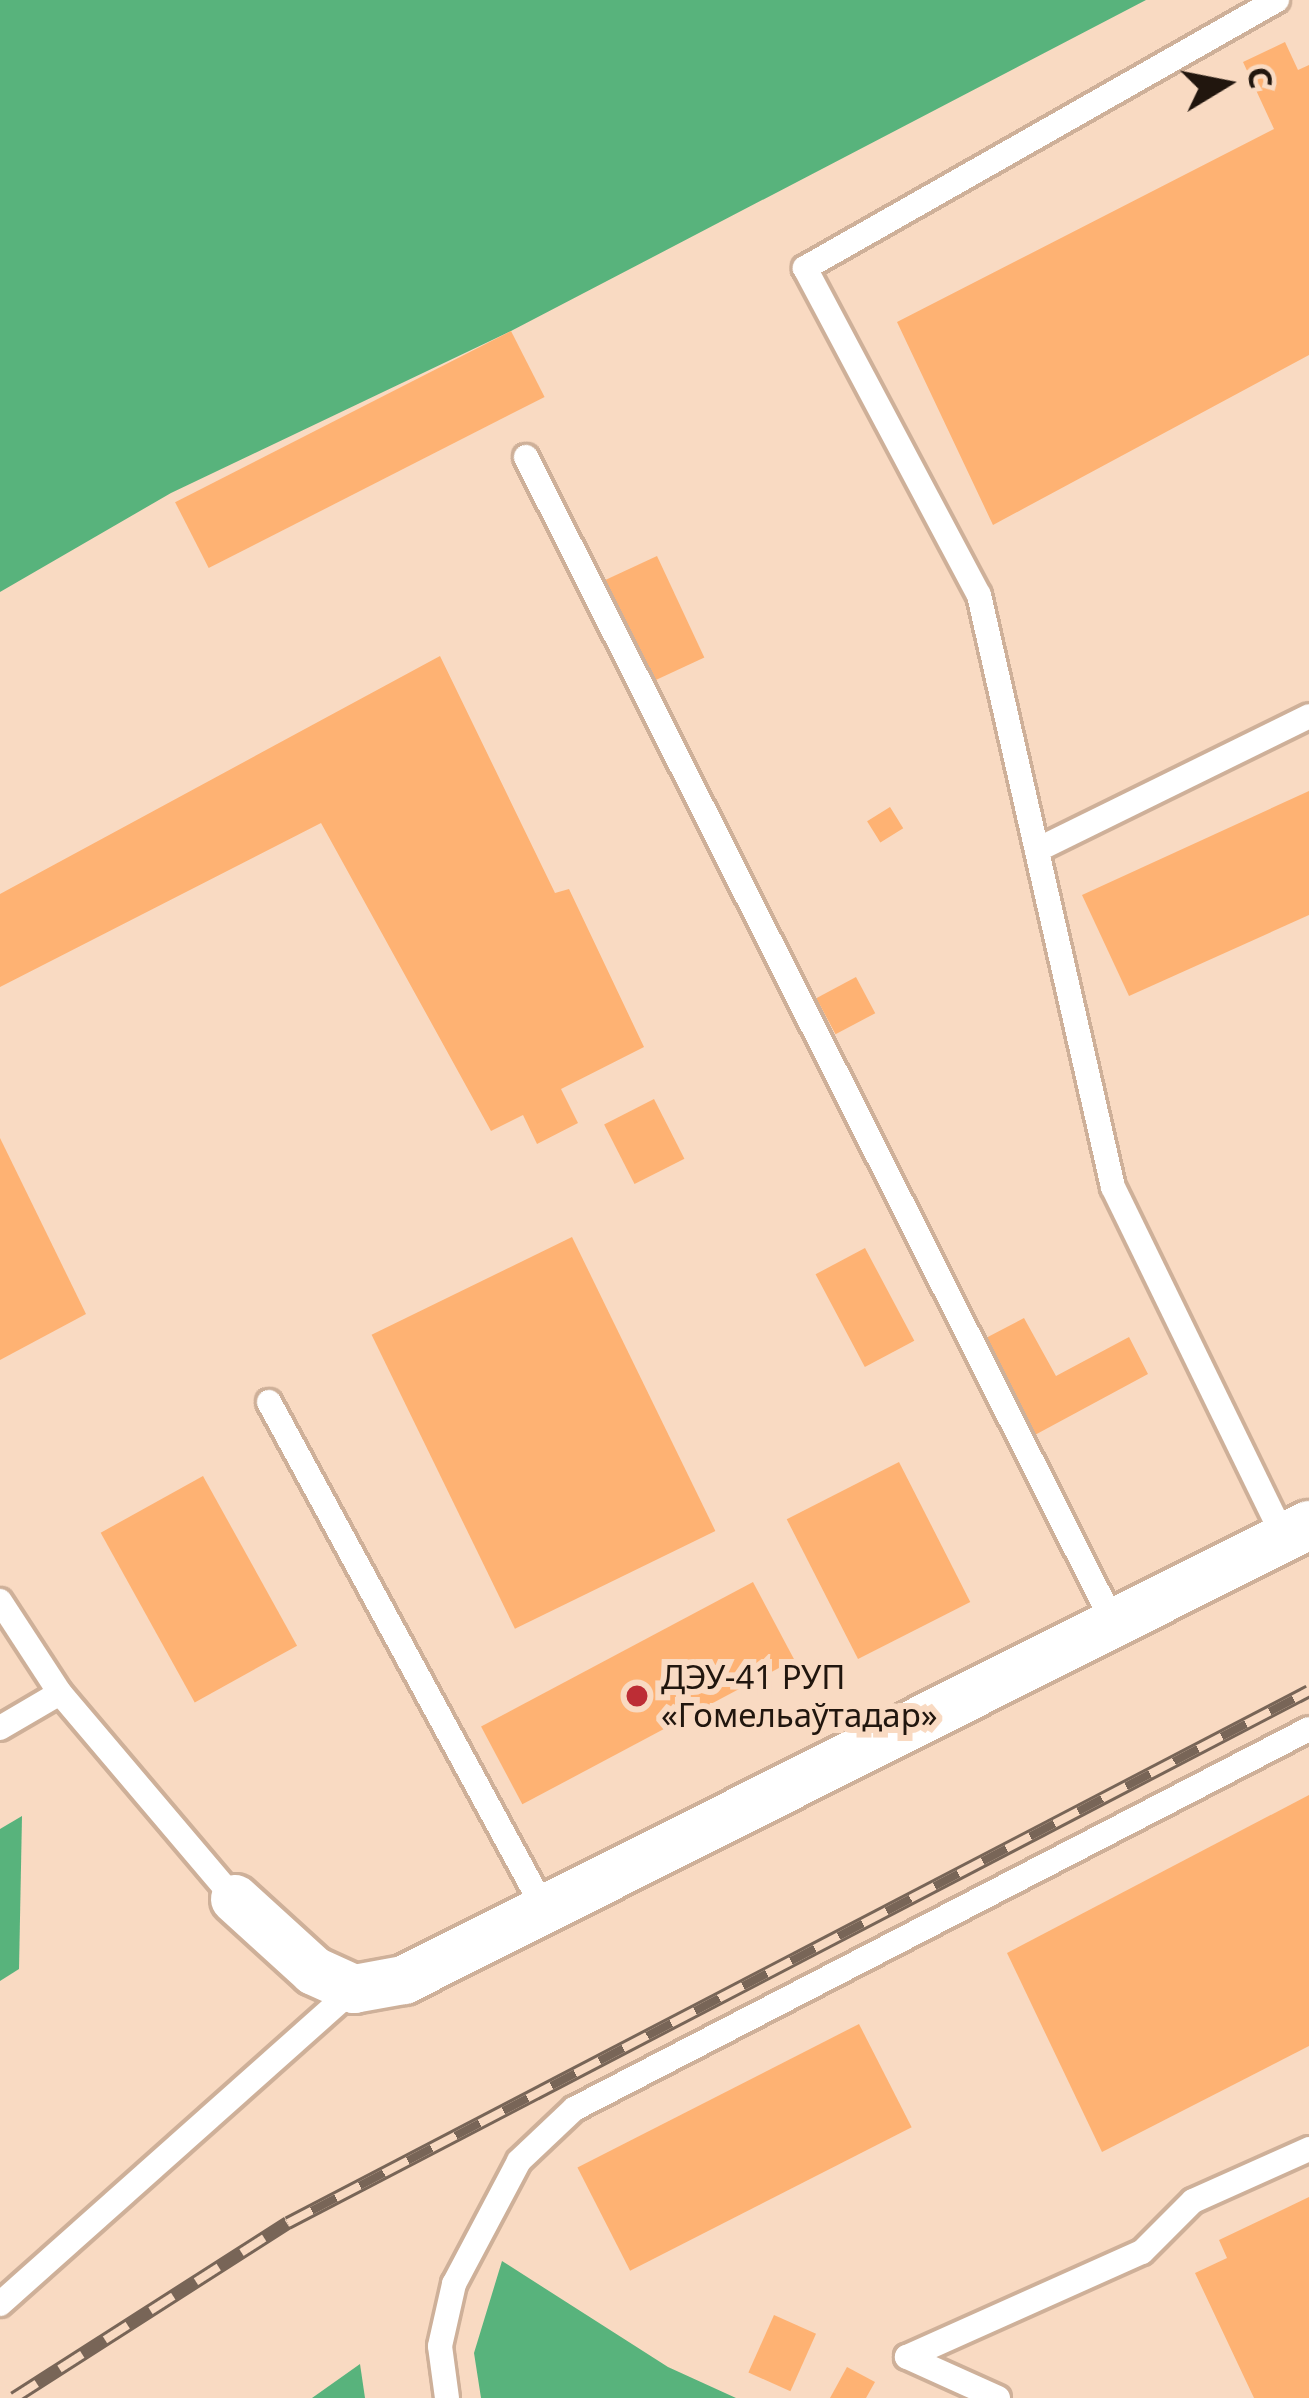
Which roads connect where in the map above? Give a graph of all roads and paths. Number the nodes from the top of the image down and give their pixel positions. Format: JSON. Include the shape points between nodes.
{"nodes":[{"id":1,"x":1277,"y":0,"type":"edge"},
{"id":2,"x":526,"y":457,"type":"dead end"},
{"id":3,"x":1309,"y":716,"type":"edge"},
{"id":4,"x":1037,"y":850,"type":"junction"},
{"id":5,"x":269,"y":1402,"type":"dead end"},
{"id":6,"x":1296,"y":1531,"type":"edge"},
{"id":7,"x":0,"y":1601,"type":"edge"},
{"id":8,"x":1114,"y":1624,"type":"junction"},
{"id":9,"x":59,"y":1693,"type":"junction"},
{"id":10,"x":0,"y":1728,"type":"edge"},
{"id":11,"x":1309,"y":1730,"type":"edge"},
{"id":12,"x":236,"y":1899,"type":"joint"},
{"id":13,"x":549,"y":1916,"type":"junction"},
{"id":14,"x":354,"y":1989,"type":"junction"},
{"id":15,"x":1309,"y":2149,"type":"edge"},
{"id":16,"x":0,"y":2304,"type":"edge"},
{"id":17,"x":447,"y":2398,"type":"edge"},
{"id":18,"x":998,"y":2398,"type":"edge"}],
"edges":[{"from":1,"to":4,"type":"lane","via":[[805,268],[979,595]]},
{"from":2,"to":8,"type":"lane"},
{"from":3,"to":4,"type":"lane"},
{"from":4,"to":6,"type":"lane","via":[[1113,1186]]},
{"from":5,"to":13,"type":"lane","via":[[420,1696]]},
{"from":6,"to":8,"type":"street"},
{"from":7,"to":9,"type":"lane"},
{"from":8,"to":13,"type":"street"},
{"from":9,"to":10,"type":"lane"},
{"from":9,"to":12,"type":"lane"},
{"from":11,"to":17,"type":"lane","via":[[574,2109],[519,2161],[454,2284],[440,2346]]},
{"from":12,"to":14,"type":"street","via":[[314,1971]]},
{"from":13,"to":14,"type":"street","via":[[404,1981]]},
{"from":14,"to":16,"type":"lane"},
{"from":15,"to":18,"type":"lane","via":[[1193,2201],[1142,2252],[907,2357]]}]}
